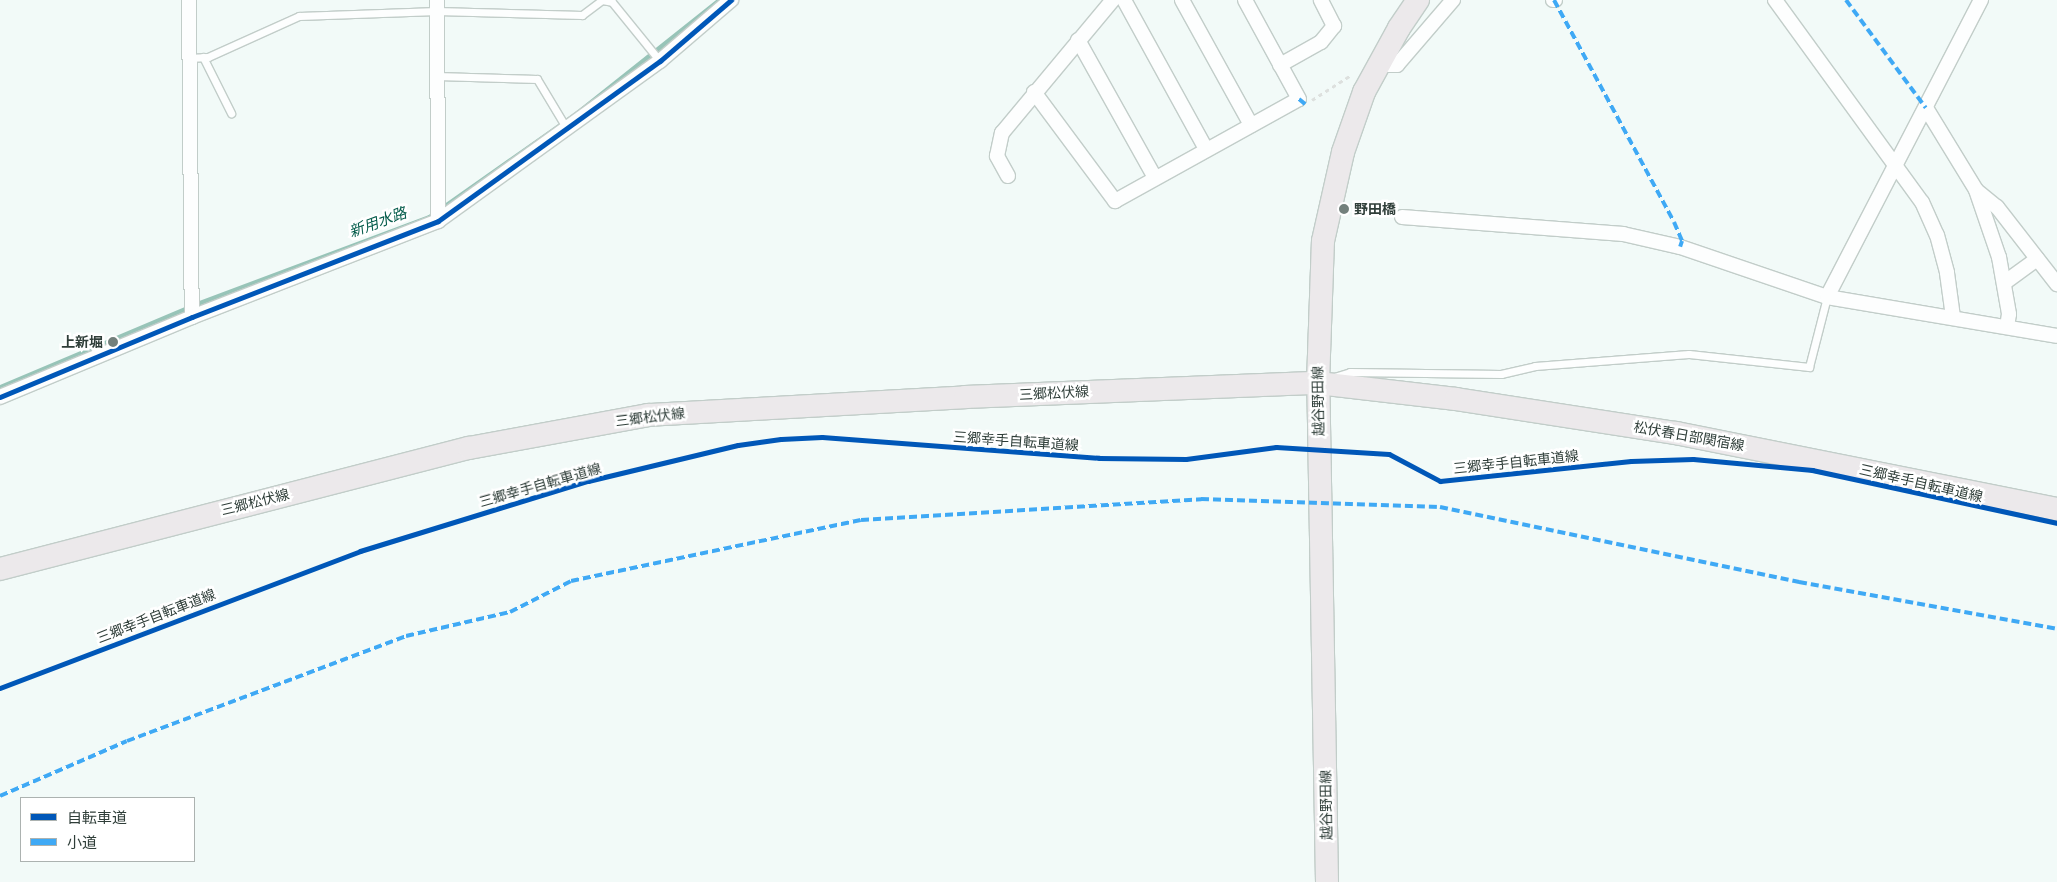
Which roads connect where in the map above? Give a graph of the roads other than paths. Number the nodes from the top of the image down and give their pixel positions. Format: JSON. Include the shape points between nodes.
{"nodes":[{"id":1,"x":189,"y":0,"type":"edge"},
{"id":2,"x":731,"y":0,"type":"edge"},
{"id":3,"x":1113,"y":0,"type":"edge"},
{"id":4,"x":1124,"y":0,"type":"edge"},
{"id":5,"x":1182,"y":0,"type":"edge"},
{"id":6,"x":1245,"y":0,"type":"edge"},
{"id":7,"x":1321,"y":0,"type":"edge"},
{"id":8,"x":1418,"y":0,"type":"edge"},
{"id":9,"x":1452,"y":0,"type":"edge"},
{"id":10,"x":1775,"y":0,"type":"edge"},
{"id":11,"x":1981,"y":0,"type":"edge"},
{"id":12,"x":437,"y":6,"type":"edge"},
{"id":13,"x":1078,"y":40,"type":"junction"},
{"id":14,"x":196,"y":57,"type":"junction"},
{"id":15,"x":660,"y":61,"type":"junction"},
{"id":16,"x":1280,"y":65,"type":"junction"},
{"id":17,"x":1378,"y":65,"type":"junction"},
{"id":18,"x":437,"y":76,"type":"junction"},
{"id":19,"x":1034,"y":92,"type":"junction"},
{"id":20,"x":1926,"y":108,"type":"junction"},
{"id":21,"x":231,"y":113,"type":"dead end"},
{"id":22,"x":1250,"y":125,"type":"junction"},
{"id":23,"x":567,"y":129,"type":"junction"},
{"id":24,"x":1206,"y":149,"type":"junction"},
{"id":25,"x":1896,"y":164,"type":"junction"},
{"id":26,"x":1008,"y":176,"type":"dead end"},
{"id":27,"x":1155,"y":178,"type":"junction"},
{"id":28,"x":1976,"y":190,"type":"junction"},
{"id":29,"x":1402,"y":216,"type":"dead end"},
{"id":30,"x":438,"y":221,"type":"junction"},
{"id":31,"x":2038,"y":260,"type":"junction"},
{"id":32,"x":2004,"y":282,"type":"junction"},
{"id":33,"x":2057,"y":284,"type":"edge"},
{"id":34,"x":1826,"y":297,"type":"junction"},
{"id":35,"x":191,"y":311,"type":"junction"},
{"id":36,"x":1953,"y":317,"type":"junction"},
{"id":37,"x":2007,"y":327,"type":"junction"},
{"id":38,"x":2057,"y":336,"type":"edge"},
{"id":39,"x":1318,"y":394,"type":"junction"},
{"id":40,"x":0,"y":397,"type":"edge"},
{"id":41,"x":2057,"y":510,"type":"edge"},
{"id":42,"x":0,"y":569,"type":"edge"},
{"id":43,"x":1327,"y":882,"type":"edge"}],
"edges":[{"from":1,"to":14,"type":"street"},
{"from":2,"to":15,"type":"street"},
{"from":3,"to":13,"type":"street"},
{"from":4,"to":24,"type":"street"},
{"from":5,"to":22,"type":"street"},
{"from":6,"to":16,"type":"street"},
{"from":7,"to":16,"type":"street","via":[[1334,26],[1321,42]]},
{"from":8,"to":17,"type":"main road","name":"越谷野田線"},
{"from":9,"to":17,"type":"street","via":[[1397,65]]},
{"from":10,"to":25,"type":"street"},
{"from":11,"to":20,"type":"street"},
{"from":12,"to":14,"type":"lane","via":[[299,16]]},
{"from":12,"to":15,"type":"lane","via":[[582,15],[602,0],[612,2]]},
{"from":12,"to":18,"type":"street"},
{"from":13,"to":19,"type":"street"},
{"from":13,"to":27,"type":"street"},
{"from":14,"to":21,"type":"lane"},
{"from":14,"to":35,"type":"street"},
{"from":15,"to":23,"type":"street"},
{"from":16,"to":22,"type":"street","via":[[1299,99]]},
{"from":17,"to":39,"type":"main road","name":"越谷野田線","via":[[1343,152],[1323,241]]},
{"from":18,"to":23,"type":"lane","via":[[537,79]]},
{"from":18,"to":30,"type":"street"},
{"from":19,"to":26,"type":"street","via":[[1002,134],[998,145],[997,156]]},
{"from":19,"to":27,"type":"street","via":[[1115,201]]},
{"from":20,"to":25,"type":"street"},
{"from":20,"to":28,"type":"street"},
{"from":22,"to":24,"type":"street"},
{"from":23,"to":30,"type":"street"},
{"from":24,"to":27,"type":"street"},
{"from":25,"to":34,"type":"street"},
{"from":25,"to":36,"type":"street","via":[[1922,202],[1937,235],[1947,273]]},
{"from":28,"to":31,"type":"street","via":[[1997,206]]},
{"from":28,"to":32,"type":"street"},
{"from":29,"to":34,"type":"street","via":[[1623,234],[1680,247]]},
{"from":30,"to":35,"type":"street"},
{"from":31,"to":32,"type":"street"},
{"from":31,"to":33,"type":"street"},
{"from":32,"to":37,"type":"street","via":[[2009,314]]},
{"from":34,"to":36,"type":"street"},
{"from":34,"to":39,"type":"lane","via":[[1809,367],[1688,354],[1535,366],[1501,374],[1350,372]]},
{"from":35,"to":40,"type":"street"},
{"from":36,"to":37,"type":"street"},
{"from":37,"to":38,"type":"street"},
{"from":39,"to":41,"type":"main road","name":"松伏春日部関宿線","via":[[1456,399],[1676,432]]},
{"from":39,"to":42,"type":"main road","name":"三郷松伏線","via":[[1053,393],[648,415],[469,448]]},
{"from":39,"to":43,"type":"main road","name":"越谷野田線"}]}
